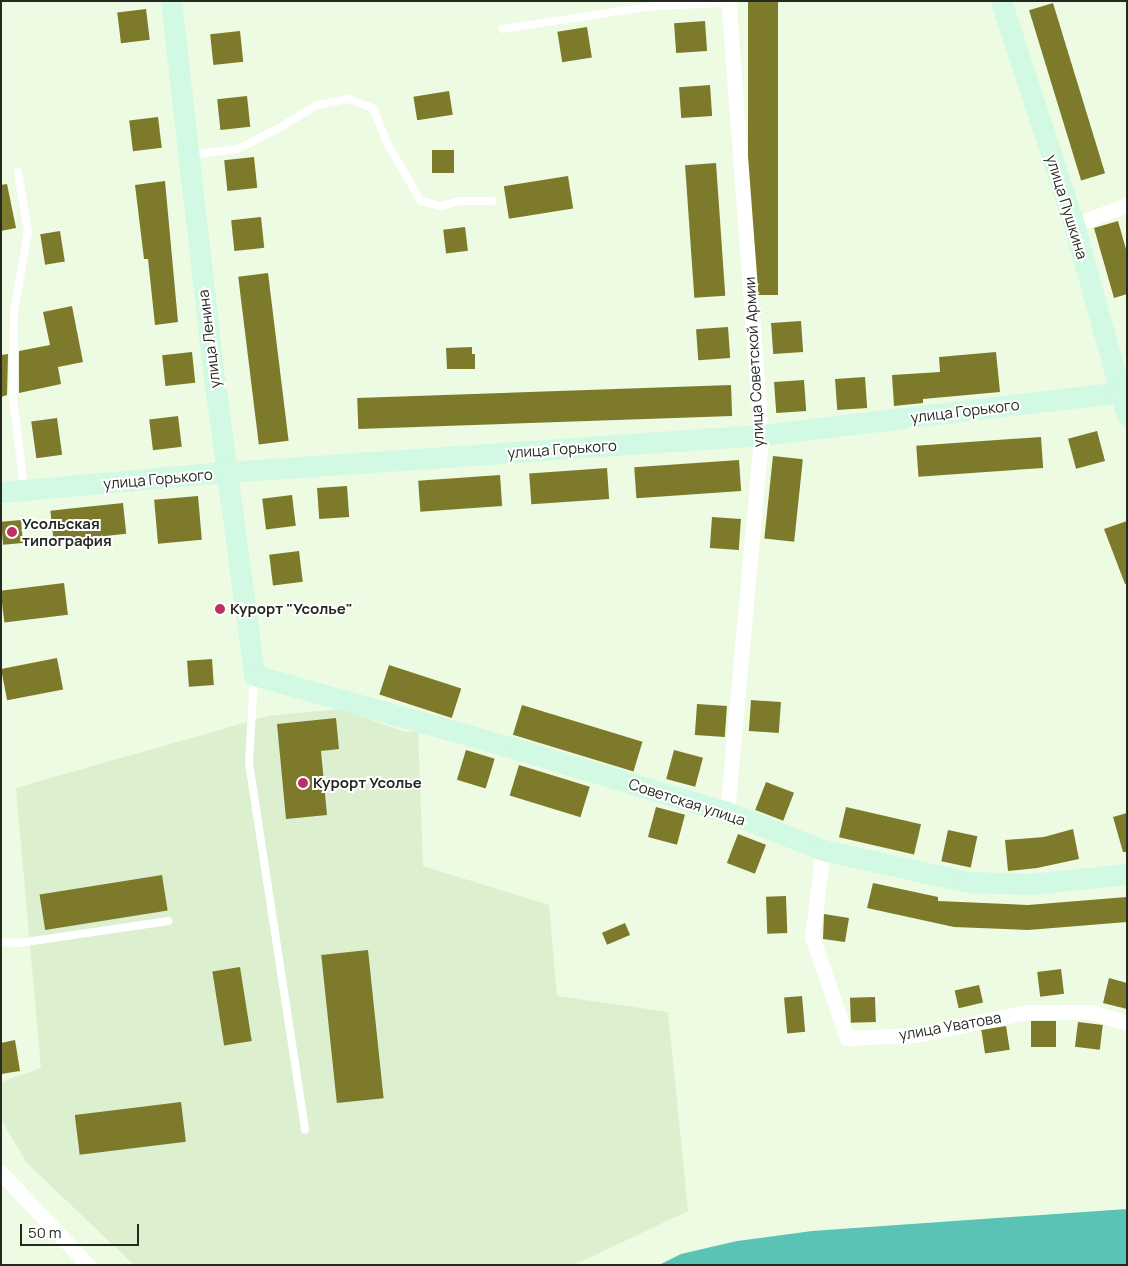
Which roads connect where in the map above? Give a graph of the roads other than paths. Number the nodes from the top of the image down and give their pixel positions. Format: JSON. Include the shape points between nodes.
{"nodes":[{"id":1,"x":171,"y":1,"type":"edge"},
{"id":2,"x":1001,"y":1,"type":"edge"},
{"id":3,"x":728,"y":2,"type":"edge"},
{"id":4,"x":503,"y":29,"type":"dead end"},
{"id":5,"x":188,"y":155,"type":"junction"},
{"id":6,"x":18,"y":172,"type":"dead end"},
{"id":7,"x":492,"y":201,"type":"dead end"},
{"id":8,"x":1127,"y":205,"type":"edge"},
{"id":9,"x":1074,"y":225,"type":"junction"},
{"id":10,"x":1120,"y":392,"type":"junction"},
{"id":11,"x":1127,"y":415,"type":"edge"},
{"id":12,"x":761,"y":435,"type":"junction"},
{"id":13,"x":227,"y":472,"type":"junction"},
{"id":14,"x":24,"y":490,"type":"junction"},
{"id":15,"x":1,"y":492,"type":"edge"},
{"id":16,"x":254,"y":675,"type":"junction"},
{"id":17,"x":727,"y":812,"type":"junction"},
{"id":18,"x":823,"y":850,"type":"junction"},
{"id":19,"x":1127,"y":874,"type":"edge"},
{"id":20,"x":168,"y":921,"type":"dead end"},
{"id":21,"x":1,"y":942,"type":"edge"},
{"id":22,"x":1127,"y":1023,"type":"edge"},
{"id":23,"x":305,"y":1130,"type":"dead end"},
{"id":24,"x":1,"y":1173,"type":"edge"},
{"id":25,"x":88,"y":1265,"type":"edge"}],
"edges":[{"from":1,"to":5,"type":"street","name":"улица Ленина"},
{"from":2,"to":9,"type":"street","name":"улица Пушкина"},
{"from":3,"to":4,"type":"lane","via":[[654,6]]},
{"from":3,"to":12,"type":"street","name":"улица Советской Армии"},
{"from":5,"to":7,"type":"lane","via":[[238,148],[317,105],[348,99],[373,108],[388,145],[421,201],[441,206],[460,201]]},
{"from":5,"to":13,"type":"street","name":"улица Ленина"},
{"from":6,"to":14,"type":"lane","via":[[28,232],[14,312],[13,397]]},
{"from":8,"to":9,"type":"street"},
{"from":9,"to":10,"type":"street","name":"улица Пушкина"},
{"from":10,"to":11,"type":"street","name":"улица Пушкина"},
{"from":10,"to":12,"type":"street","name":"улица Горького"},
{"from":12,"to":13,"type":"street","name":"улица Горького"},
{"from":12,"to":17,"type":"street","name":"улица Советской Армии"},
{"from":13,"to":14,"type":"street","name":"улица Горького"},
{"from":13,"to":16,"type":"street","name":"улица Ленина"},
{"from":14,"to":15,"type":"street","name":"улица Горького"},
{"from":16,"to":17,"type":"street","name":"Советская улица"},
{"from":16,"to":23,"type":"lane","via":[[249,763]]},
{"from":17,"to":18,"type":"street","name":"Советская улица"},
{"from":18,"to":19,"type":"street","name":"Советская улица","via":[[967,882],[1031,884]]},
{"from":18,"to":22,"type":"street","name":"улица Уватова","via":[[812,937],[847,1038],[916,1035],[1027,1012],[1091,1012]]},
{"from":20,"to":21,"type":"lane"},
{"from":24,"to":25,"type":"street"}]}
